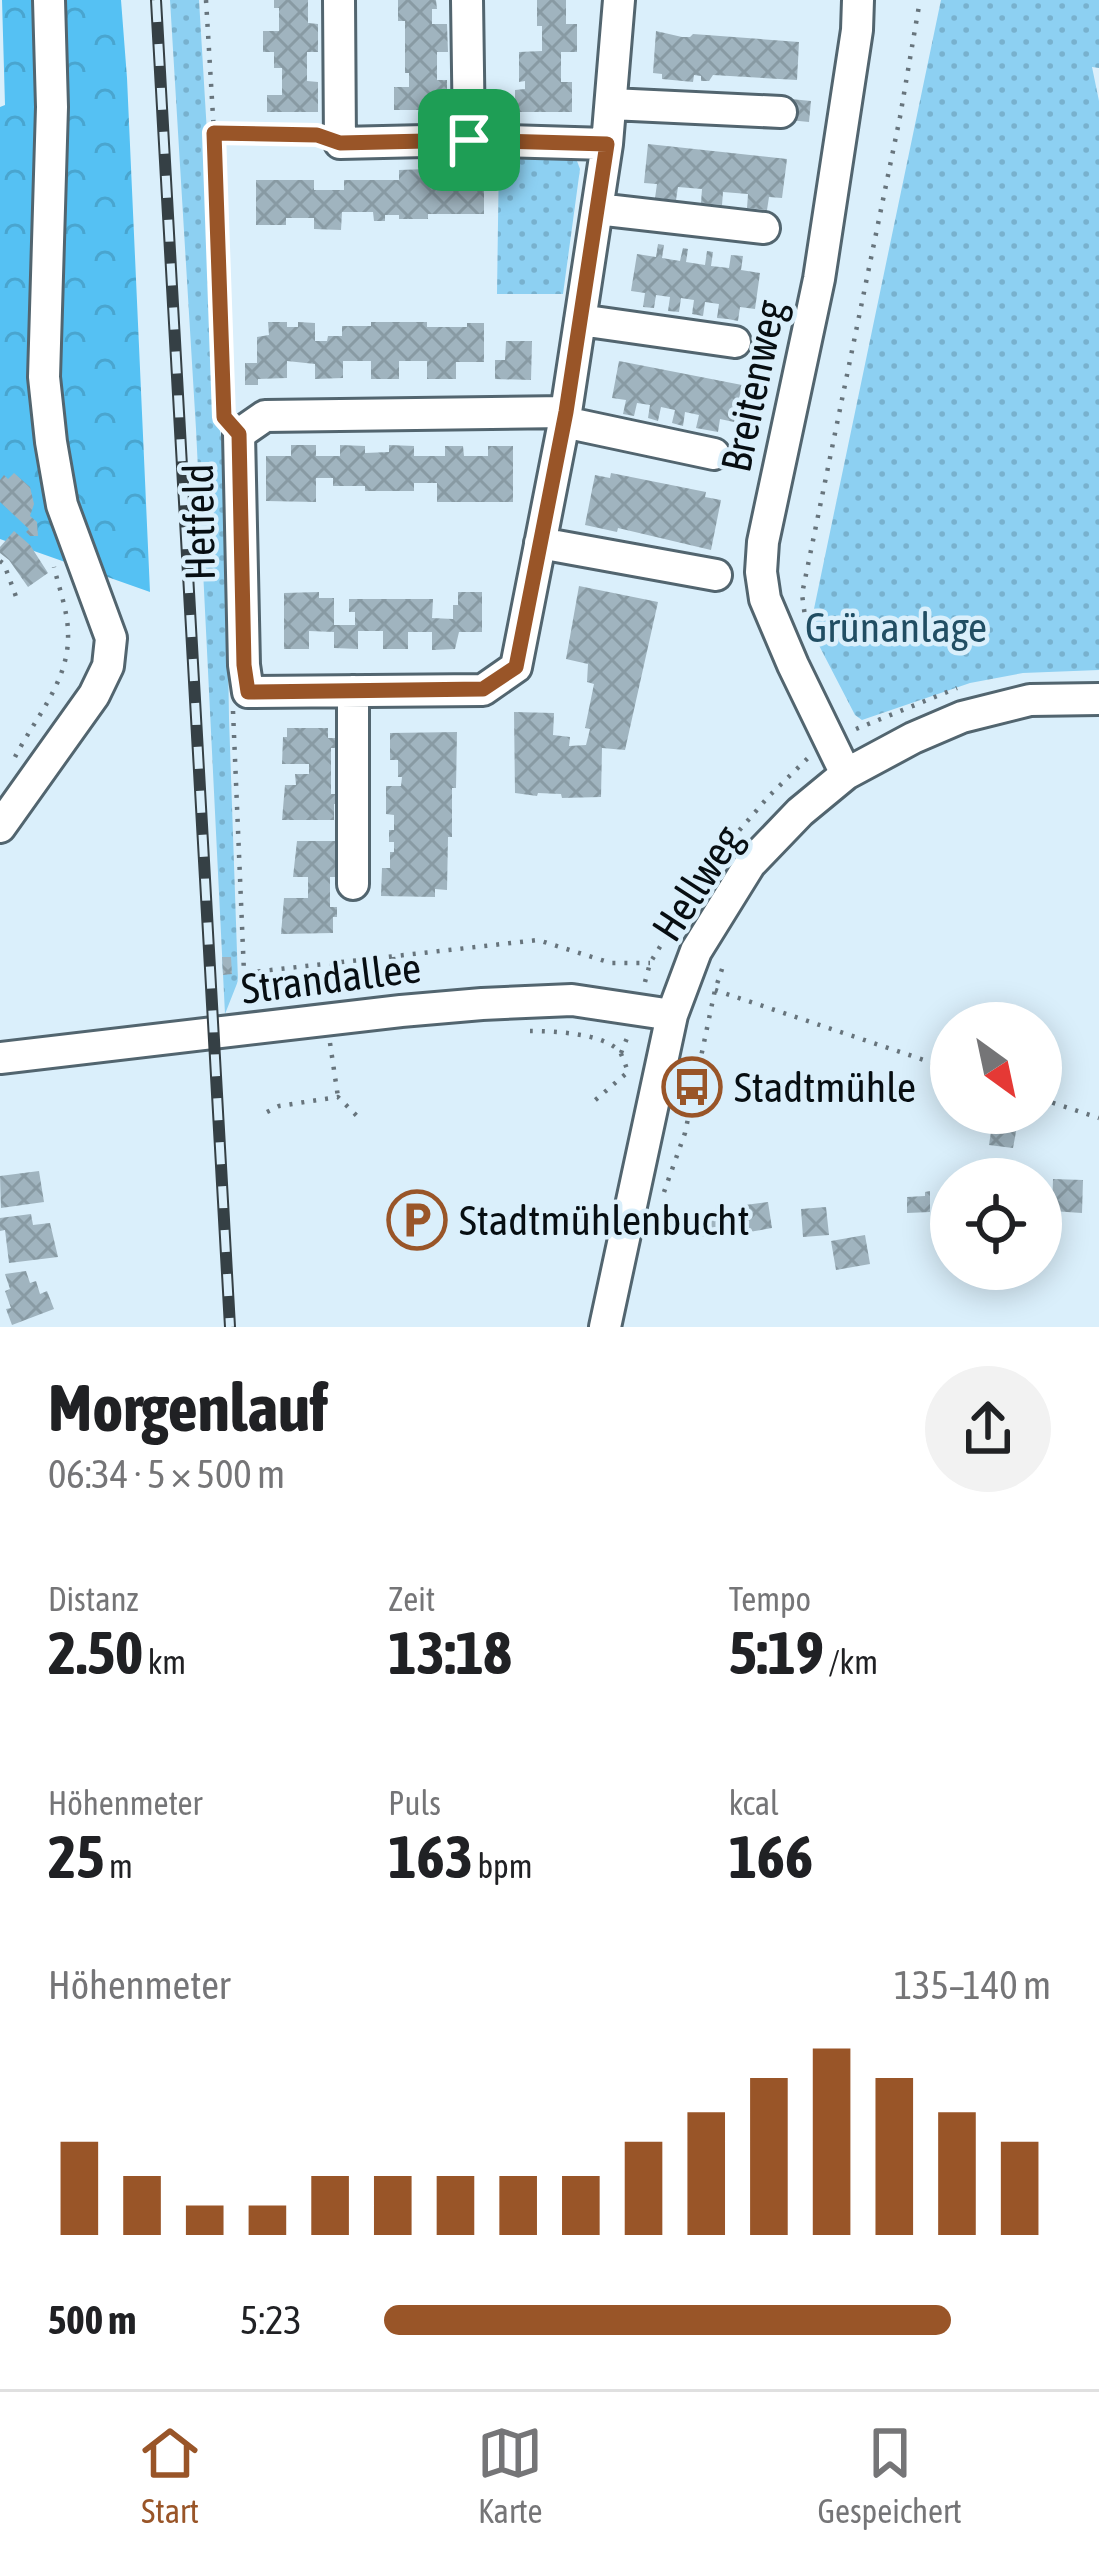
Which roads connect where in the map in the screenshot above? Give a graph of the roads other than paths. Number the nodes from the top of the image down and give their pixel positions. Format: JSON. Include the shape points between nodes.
{"nodes":[{"id":1,"x":49,"y":0,"type":"edge"},
{"id":2,"x":339,"y":0,"type":"edge"},
{"id":3,"x":467,"y":0,"type":"edge"},
{"id":4,"x":619,"y":0,"type":"edge"},
{"id":5,"x":859,"y":0,"type":"edge"},
{"id":6,"x":611,"y":104,"type":"junction"},
{"id":7,"x":782,"y":112,"type":"dead end"},
{"id":8,"x":469,"y":140,"type":"junction"},
{"id":9,"x":607,"y":144,"type":"junction"},
{"id":10,"x":597,"y":209,"type":"junction"},
{"id":11,"x":764,"y":228,"type":"dead end"},
{"id":12,"x":580,"y":320,"type":"junction"},
{"id":13,"x":735,"y":341,"type":"dead end"},
{"id":14,"x":565,"y":417,"type":"junction"},
{"id":15,"x":714,"y":454,"type":"dead end"},
{"id":16,"x":540,"y":543,"type":"junction"},
{"id":17,"x":716,"y":575,"type":"dead end"},
{"id":18,"x":353,"y":691,"type":"junction"},
{"id":19,"x":1099,"y":700,"type":"edge"},
{"id":20,"x":846,"y":774,"type":"junction"},
{"id":21,"x":0,"y":827,"type":"edge"},
{"id":22,"x":352,"y":884,"type":"dead end"},
{"id":23,"x":672,"y":1016,"type":"junction"},
{"id":24,"x":0,"y":1058,"type":"edge"},
{"id":25,"x":605,"y":1327,"type":"edge"}],
"edges":[{"from":1,"to":21,"type":"street","via":[[44,377],[62,505],[111,652],[94,695]]},
{"from":2,"to":8,"type":"street","via":[[340,143]]},
{"from":3,"to":8,"type":"street"},
{"from":4,"to":6,"type":"street"},
{"from":5,"to":20,"type":"street","name":"Breitenweg","via":[[818,279],[761,572],[765,599]]},
{"from":6,"to":7,"type":"street"},
{"from":6,"to":9,"type":"street"},
{"from":8,"to":9,"type":"street"},
{"from":9,"to":10,"type":"street"},
{"from":10,"to":11,"type":"street"},
{"from":10,"to":12,"type":"street"},
{"from":12,"to":13,"type":"street"},
{"from":12,"to":14,"type":"street"},
{"from":14,"to":15,"type":"street","name":"Hetfeld"},
{"from":14,"to":16,"type":"street"},
{"from":14,"to":18,"type":"street","name":"Hetfeld","via":[[301,413],[265,416],[239,434],[248,692]]},
{"from":16,"to":17,"type":"street"},
{"from":16,"to":18,"type":"street","via":[[516,667],[483,689]]},
{"from":18,"to":22,"type":"street"},
{"from":19,"to":20,"type":"street","name":"Hellweg","via":[[1030,700],[962,716]]},
{"from":20,"to":23,"type":"street","name":"Hellweg","via":[[750,864],[696,951]]},
{"from":23,"to":24,"type":"street","name":"Strandallee","via":[[572,1000],[482,1004]]},
{"from":23,"to":25,"type":"street","name":"Hellweg"}]}
